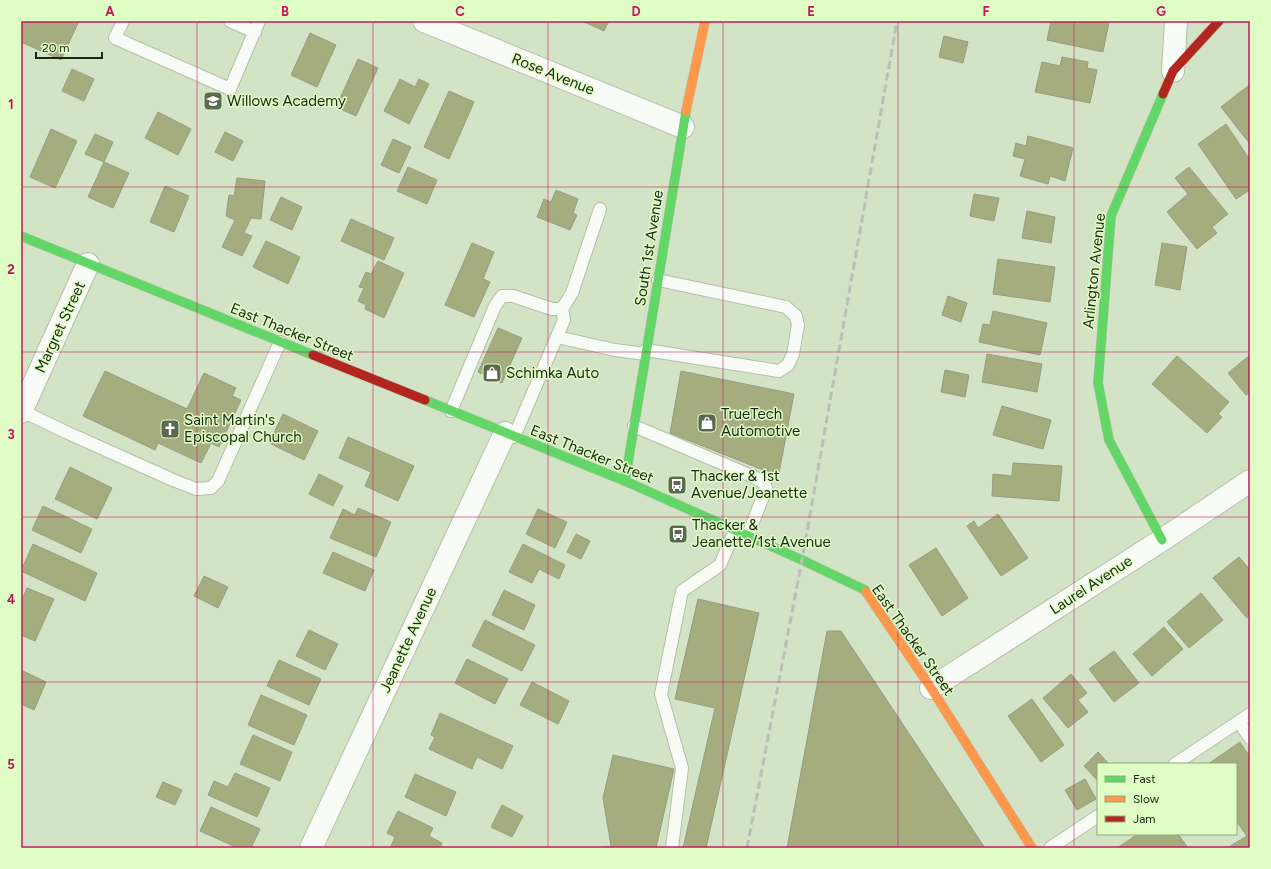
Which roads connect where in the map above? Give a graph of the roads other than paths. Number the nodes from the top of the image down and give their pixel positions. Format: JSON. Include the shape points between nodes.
{"nodes":[{"id":1,"x":123,"y":21,"type":"edge"},
{"id":2,"x":230,"y":21,"type":"edge"},
{"id":3,"x":424,"y":21,"type":"edge"},
{"id":4,"x":705,"y":21,"type":"edge"},
{"id":5,"x":1176,"y":21,"type":"edge"},
{"id":6,"x":1220,"y":21,"type":"edge"},
{"id":7,"x":257,"y":26,"type":"edge"},
{"id":8,"x":1173,"y":71,"type":"junction"},
{"id":9,"x":683,"y":127,"type":"junction"},
{"id":10,"x":600,"y":208,"type":"dead end"},
{"id":11,"x":21,"y":236,"type":"edge"},
{"id":12,"x":88,"y":264,"type":"junction"},
{"id":13,"x":658,"y":280,"type":"junction"},
{"id":14,"x":562,"y":308,"type":"junction"},
{"id":15,"x":556,"y":337,"type":"junction"},
{"id":16,"x":280,"y":342,"type":"junction"},
{"id":17,"x":646,"y":352,"type":"junction"},
{"id":18,"x":450,"y":411,"type":"junction"},
{"id":19,"x":21,"y":412,"type":"edge"},
{"id":20,"x":634,"y":426,"type":"junction"},
{"id":21,"x":509,"y":435,"type":"junction"},
{"id":22,"x":625,"y":481,"type":"junction"},
{"id":23,"x":1250,"y":481,"type":"edge"},
{"id":24,"x":735,"y":530,"type":"junction"},
{"id":25,"x":748,"y":536,"type":"junction"},
{"id":26,"x":1162,"y":540,"type":"junction"},
{"id":27,"x":931,"y":688,"type":"junction"},
{"id":28,"x":1250,"y":714,"type":"edge"},
{"id":29,"x":1239,"y":722,"type":"junction"},
{"id":30,"x":1250,"y":738,"type":"edge"},
{"id":31,"x":1178,"y":763,"type":"edge"},
{"id":32,"x":1097,"y":817,"type":"edge"},
{"id":33,"x":311,"y":848,"type":"edge"},
{"id":34,"x":672,"y":848,"type":"edge"},
{"id":35,"x":1032,"y":848,"type":"edge"},
{"id":36,"x":1050,"y":848,"type":"edge"}],
"edges":[{"from":1,"to":7,"type":"lane","via":[[115,38],[230,89]]},
{"from":2,"to":7,"type":"lane"},
{"from":3,"to":9,"type":"street","name":"Rose Avenue"},
{"from":4,"to":9,"type":"street","name":"South 1st Avenue"},
{"from":5,"to":8,"type":"street"},
{"from":6,"to":8,"type":"street","name":"Arlington Avenue"},
{"from":8,"to":26,"type":"street","name":"Arlington Avenue","via":[[1111,216],[1098,383],[1109,440]]},
{"from":9,"to":13,"type":"street","name":"South 1st Avenue"},
{"from":10,"to":14,"type":"lane","via":[[572,293]]},
{"from":11,"to":12,"type":"street","name":"East Thacker Street"},
{"from":12,"to":16,"type":"street","name":"East Thacker Street"},
{"from":12,"to":19,"type":"street","name":"Margret Street"},
{"from":13,"to":17,"type":"street","name":"South 1st Avenue"},
{"from":13,"to":17,"type":"lane","via":[[786,307],[796,316],[797,333],[788,365],[779,371]]},
{"from":14,"to":15,"type":"lane","via":[[564,320]]},
{"from":14,"to":18,"type":"lane","via":[[552,309],[513,296],[502,296],[495,306]]},
{"from":15,"to":17,"type":"lane","via":[[615,350]]},
{"from":15,"to":21,"type":"lane"},
{"from":16,"to":18,"type":"street","name":"East Thacker Street"},
{"from":16,"to":19,"type":"lane","via":[[218,481],[210,488],[196,490]]},
{"from":17,"to":20,"type":"street","name":"South 1st Avenue"},
{"from":18,"to":21,"type":"street","name":"East Thacker Street"},
{"from":20,"to":22,"type":"street","name":"South 1st Avenue"},
{"from":20,"to":25,"type":"lane","via":[[764,483],[766,488]]},
{"from":21,"to":22,"type":"street","name":"East Thacker Street"},
{"from":21,"to":33,"type":"street","name":"Jeanette Avenue"},
{"from":22,"to":24,"type":"street","name":"East Thacker Street"},
{"from":23,"to":26,"type":"street","name":"Laurel Avenue"},
{"from":24,"to":25,"type":"street","name":"East Thacker Street"},
{"from":24,"to":34,"type":"lane","via":[[720,566],[682,591],[661,694],[682,768]]},
{"from":25,"to":27,"type":"street","name":"East Thacker Street","via":[[865,590]]},
{"from":26,"to":27,"type":"street","name":"Laurel Avenue"},
{"from":27,"to":35,"type":"street","name":"East Thacker Street"},
{"from":28,"to":29,"type":"lane"},
{"from":29,"to":30,"type":"lane"},
{"from":29,"to":31,"type":"lane"},
{"from":32,"to":36,"type":"lane"}]}
